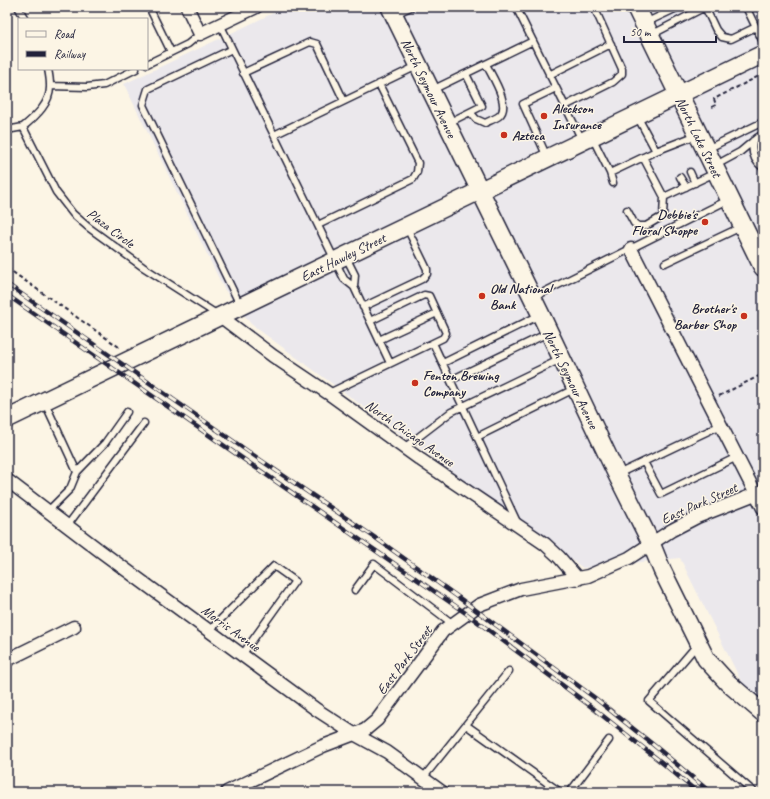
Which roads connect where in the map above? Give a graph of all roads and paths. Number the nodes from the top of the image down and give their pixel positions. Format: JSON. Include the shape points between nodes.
{"nodes":[{"id":1,"x":18,"y":7,"type":"edge"},
{"id":2,"x":149,"y":7,"type":"edge"},
{"id":3,"x":187,"y":7,"type":"edge"},
{"id":4,"x":256,"y":7,"type":"edge"},
{"id":5,"x":411,"y":7,"type":"edge"},
{"id":6,"x":516,"y":7,"type":"edge"},
{"id":7,"x":594,"y":7,"type":"edge"},
{"id":8,"x":636,"y":7,"type":"edge"},
{"id":9,"x":679,"y":7,"type":"edge"},
{"id":10,"x":705,"y":7,"type":"edge"},
{"id":11,"x":746,"y":7,"type":"edge"},
{"id":12,"x":392,"y":11,"type":"edge"},
{"id":13,"x":24,"y":18,"type":"edge"},
{"id":14,"x":220,"y":24,"type":"junction"},
{"id":15,"x":756,"y":27,"type":"junction"},
{"id":16,"x":647,"y":30,"type":"junction"},
{"id":17,"x":200,"y":34,"type":"junction"},
{"id":18,"x":533,"y":41,"type":"junction"},
{"id":19,"x":763,"y":42,"type":"edge"},
{"id":20,"x":611,"y":44,"type":"junction"},
{"id":21,"x":232,"y":49,"type":"junction"},
{"id":22,"x":171,"y":52,"type":"junction"},
{"id":23,"x":763,"y":54,"type":"edge"},
{"id":24,"x":148,"y":64,"type":"edge"},
{"id":25,"x":486,"y":64,"type":"junction"},
{"id":26,"x":418,"y":65,"type":"junction"},
{"id":27,"x":48,"y":70,"type":"edge"},
{"id":28,"x":134,"y":70,"type":"edge"},
{"id":29,"x":243,"y":73,"type":"junction"},
{"id":30,"x":466,"y":74,"type":"junction"},
{"id":31,"x":763,"y":74,"type":"edge"},
{"id":32,"x":549,"y":75,"type":"junction"},
{"id":33,"x":379,"y":84,"type":"junction"},
{"id":34,"x":50,"y":86,"type":"junction"},
{"id":35,"x":556,"y":88,"type":"junction"},
{"id":36,"x":431,"y":91,"type":"junction"},
{"id":37,"x":678,"y":96,"type":"junction"},
{"id":38,"x":344,"y":101,"type":"junction"},
{"id":39,"x":565,"y":106,"type":"junction"},
{"id":40,"x":712,"y":107,"type":"dead end"},
{"id":41,"x":470,"y":112,"type":"junction"},
{"id":42,"x":637,"y":116,"type":"junction"},
{"id":43,"x":763,"y":122,"type":"edge"},
{"id":44,"x":447,"y":123,"type":"junction"},
{"id":45,"x":23,"y":127,"type":"junction"},
{"id":46,"x":7,"y":130,"type":"edge"},
{"id":47,"x":697,"y":134,"type":"junction"},
{"id":48,"x":763,"y":134,"type":"edge"},
{"id":49,"x":274,"y":135,"type":"junction"},
{"id":50,"x":588,"y":140,"type":"junction"},
{"id":51,"x":753,"y":141,"type":"junction"},
{"id":52,"x":676,"y":144,"type":"junction"},
{"id":53,"x":666,"y":148,"type":"junction"},
{"id":54,"x":679,"y":150,"type":"dead end"},
{"id":55,"x":656,"y":151,"type":"junction"},
{"id":56,"x":670,"y":155,"type":"dead end"},
{"id":57,"x":643,"y":157,"type":"junction"},
{"id":58,"x":548,"y":158,"type":"junction"},
{"id":59,"x":711,"y":163,"type":"junction"},
{"id":60,"x":763,"y":168,"type":"edge"},
{"id":61,"x":690,"y":172,"type":"dead end"},
{"id":62,"x":610,"y":173,"type":"junction"},
{"id":63,"x":680,"y":177,"type":"dead end"},
{"id":64,"x":613,"y":183,"type":"dead end"},
{"id":65,"x":695,"y":183,"type":"junction"},
{"id":66,"x":686,"y":187,"type":"junction"},
{"id":67,"x":480,"y":191,"type":"junction"},
{"id":68,"x":664,"y":197,"type":"junction"},
{"id":69,"x":729,"y":199,"type":"junction"},
{"id":70,"x":627,"y":210,"type":"dead end"},
{"id":71,"x":318,"y":225,"type":"junction"},
{"id":72,"x":743,"y":226,"type":"junction"},
{"id":73,"x":406,"y":227,"type":"junction"},
{"id":74,"x":631,"y":249,"type":"junction"},
{"id":75,"x":341,"y":258,"type":"junction"},
{"id":76,"x":761,"y":258,"type":"edge"},
{"id":77,"x":665,"y":263,"type":"dead end"},
{"id":78,"x":7,"y":268,"type":"edge"},
{"id":79,"x":354,"y":287,"type":"junction"},
{"id":80,"x":533,"y":298,"type":"junction"},
{"id":81,"x":240,"y":306,"type":"junction"},
{"id":82,"x":363,"y":307,"type":"junction"},
{"id":83,"x":437,"y":313,"type":"junction"},
{"id":84,"x":541,"y":315,"type":"junction"},
{"id":85,"x":220,"y":316,"type":"junction"},
{"id":86,"x":370,"y":321,"type":"junction"},
{"id":87,"x":549,"y":333,"type":"junction"},
{"id":88,"x":379,"y":340,"type":"junction"},
{"id":89,"x":433,"y":343,"type":"junction"},
{"id":90,"x":119,"y":346,"type":"dead end"},
{"id":91,"x":561,"y":359,"type":"junction"},
{"id":92,"x":390,"y":363,"type":"junction"},
{"id":93,"x":443,"y":363,"type":"junction"},
{"id":94,"x":763,"y":374,"type":"edge"},
{"id":95,"x":451,"y":380,"type":"junction"},
{"id":96,"x":575,"y":388,"type":"junction"},
{"id":97,"x":328,"y":394,"type":"junction"},
{"id":98,"x":44,"y":401,"type":"junction"},
{"id":99,"x":708,"y":401,"type":"junction"},
{"id":100,"x":463,"y":406,"type":"junction"},
{"id":101,"x":126,"y":412,"type":"dead end"},
{"id":102,"x":7,"y":419,"type":"edge"},
{"id":103,"x":144,"y":424,"type":"dead end"},
{"id":104,"x":721,"y":425,"type":"junction"},
{"id":105,"x":477,"y":437,"type":"junction"},
{"id":106,"x":404,"y":448,"type":"junction"},
{"id":107,"x":737,"y":457,"type":"junction"},
{"id":108,"x":644,"y":462,"type":"junction"},
{"id":109,"x":77,"y":472,"type":"junction"},
{"id":110,"x":617,"y":475,"type":"junction"},
{"id":111,"x":7,"y":480,"type":"edge"},
{"id":112,"x":760,"y":493,"type":"edge"},
{"id":113,"x":763,"y":508,"type":"edge"},
{"id":114,"x":48,"y":512,"type":"junction"},
{"id":115,"x":67,"y":526,"type":"junction"},
{"id":116,"x":520,"y":527,"type":"junction"},
{"id":117,"x":651,"y":543,"type":"junction"},
{"id":118,"x":578,"y":579,"type":"junction"},
{"id":119,"x":356,"y":590,"type":"dead end"},
{"id":120,"x":453,"y":624,"type":"junction"},
{"id":121,"x":74,"y":627,"type":"dead end"},
{"id":122,"x":209,"y":631,"type":"junction"},
{"id":123,"x":698,"y":643,"type":"junction"},
{"id":124,"x":242,"y":655,"type":"junction"},
{"id":125,"x":7,"y":660,"type":"edge"},
{"id":126,"x":508,"y":671,"type":"dead end"},
{"id":127,"x":763,"y":713,"type":"edge"},
{"id":128,"x":466,"y":725,"type":"junction"},
{"id":129,"x":354,"y":734,"type":"junction"},
{"id":130,"x":609,"y":740,"type":"dead end"},
{"id":131,"x":423,"y":778,"type":"junction"},
{"id":132,"x":227,"y":792,"type":"edge"},
{"id":133,"x":442,"y":792,"type":"edge"},
{"id":134,"x":560,"y":792,"type":"edge"},
{"id":135,"x":570,"y":792,"type":"edge"},
{"id":136,"x":754,"y":792,"type":"edge"}],
"edges":[{"from":1,"to":13,"type":"lane"},
{"from":2,"to":22,"type":"lane"},
{"from":3,"to":17,"type":"street"},
{"from":4,"to":14,"type":"street"},
{"from":5,"to":12,"type":"lane"},
{"from":6,"to":18,"type":"lane"},
{"from":7,"to":20,"type":"lane"},
{"from":8,"to":16,"type":"main road","name":"North Lake Street"},
{"from":9,"to":16,"type":"lane"},
{"from":10,"to":15,"type":"lane","via":[[722,37],[731,39]]},
{"from":10,"to":16,"type":"lane"},
{"from":11,"to":15,"type":"lane"},
{"from":12,"to":26,"type":"street","name":"North Seymour Avenue"},
{"from":14,"to":17,"type":"street"},
{"from":14,"to":21,"type":"lane"},
{"from":15,"to":19,"type":"lane"},
{"from":16,"to":37,"type":"main road","name":"North Lake Street"},
{"from":17,"to":22,"type":"lane","via":[[188,44]]},
{"from":18,"to":25,"type":"lane"},
{"from":18,"to":32,"type":"lane"},
{"from":20,"to":32,"type":"lane"},
{"from":20,"to":39,"type":"lane","via":[[622,74],[613,82]]},
{"from":21,"to":29,"type":"lane"},
{"from":21,"to":81,"type":"lane","via":[[148,89],[143,105]]},
{"from":22,"to":24,"type":"lane"},
{"from":23,"to":37,"type":"street","name":"East Hawley Street"},
{"from":25,"to":30,"type":"lane"},
{"from":25,"to":41,"type":"lane","via":[[504,101],[504,108],[500,115],[485,123],[476,120]]},
{"from":26,"to":33,"type":"lane"},
{"from":26,"to":36,"type":"street","name":"North Seymour Avenue"},
{"from":27,"to":34,"type":"lane"},
{"from":28,"to":34,"type":"lane","via":[[104,85]]},
{"from":29,"to":38,"type":"lane","via":[[310,42],[317,44]]},
{"from":29,"to":49,"type":"lane"},
{"from":30,"to":36,"type":"lane"},
{"from":30,"to":41,"type":"lane","via":[[482,106]]},
{"from":31,"to":40,"type":"path","via":[[714,99],[716,105]]},
{"from":32,"to":35,"type":"lane"},
{"from":33,"to":38,"type":"lane"},
{"from":33,"to":71,"type":"lane","via":[[418,163],[417,172],[413,179]]},
{"from":34,"to":45,"type":"lane","via":[[47,101],[37,116]]},
{"from":35,"to":39,"type":"lane"},
{"from":35,"to":58,"type":"lane","via":[[523,104]]},
{"from":36,"to":44,"type":"street","name":"North Seymour Avenue"},
{"from":37,"to":42,"type":"street","name":"East Hawley Street"},
{"from":37,"to":47,"type":"main road","name":"North Lake Street"},
{"from":38,"to":49,"type":"lane"},
{"from":39,"to":50,"type":"lane"},
{"from":41,"to":44,"type":"lane"},
{"from":42,"to":50,"type":"street","name":"East Hawley Street"},
{"from":42,"to":55,"type":"lane"},
{"from":43,"to":59,"type":"lane"},
{"from":44,"to":67,"type":"street","name":"North Seymour Avenue"},
{"from":45,"to":46,"type":"lane"},
{"from":45,"to":85,"type":"lane","name":"Plaza Circle","via":[[56,192],[73,214],[143,267]]},
{"from":47,"to":52,"type":"lane"},
{"from":47,"to":59,"type":"main road","name":"North Lake Street"},
{"from":48,"to":51,"type":"lane"},
{"from":49,"to":71,"type":"lane"},
{"from":50,"to":58,"type":"street","name":"East Hawley Street"},
{"from":50,"to":62,"type":"lane"},
{"from":51,"to":59,"type":"lane","via":[[740,152]]},
{"from":51,"to":60,"type":"lane","via":[[753,156]]},
{"from":52,"to":53,"type":"lane"},
{"from":52,"to":54,"type":"lane"},
{"from":53,"to":55,"type":"lane"},
{"from":53,"to":56,"type":"lane"},
{"from":55,"to":57,"type":"lane"},
{"from":57,"to":62,"type":"lane"},
{"from":57,"to":68,"type":"lane"},
{"from":58,"to":67,"type":"street","name":"East Hawley Street"},
{"from":59,"to":65,"type":"lane"},
{"from":59,"to":69,"type":"main road","name":"North Lake Street"},
{"from":61,"to":65,"type":"lane"},
{"from":62,"to":64,"type":"lane"},
{"from":63,"to":66,"type":"lane"},
{"from":65,"to":66,"type":"lane"},
{"from":66,"to":68,"type":"lane"},
{"from":67,"to":73,"type":"street","name":"East Hawley Street"},
{"from":67,"to":80,"type":"street","name":"North Seymour Avenue"},
{"from":68,"to":70,"type":"lane","via":[[663,216],[646,226],[634,223]]},
{"from":69,"to":72,"type":"main road","name":"North Lake Street"},
{"from":69,"to":74,"type":"lane"},
{"from":71,"to":75,"type":"lane"},
{"from":72,"to":76,"type":"main road","name":"North Lake Street"},
{"from":72,"to":77,"type":"lane"},
{"from":73,"to":75,"type":"street","name":"East Hawley Street"},
{"from":73,"to":82,"type":"lane","via":[[427,274],[422,279]]},
{"from":74,"to":80,"type":"lane"},
{"from":74,"to":99,"type":"street"},
{"from":75,"to":79,"type":"lane","via":[[344,279]]},
{"from":75,"to":79,"type":"lane","via":[[355,275]]},
{"from":75,"to":81,"type":"street","name":"East Hawley Street"},
{"from":78,"to":90,"type":"path"},
{"from":79,"to":82,"type":"lane"},
{"from":80,"to":84,"type":"street","name":"North Seymour Avenue"},
{"from":81,"to":85,"type":"street","name":"East Hawley Street"},
{"from":82,"to":86,"type":"lane"},
{"from":83,"to":86,"type":"lane","via":[[429,296],[424,295]]},
{"from":83,"to":88,"type":"lane"},
{"from":83,"to":89,"type":"lane","via":[[446,333],[443,338]]},
{"from":84,"to":87,"type":"street","name":"North Seymour Avenue"},
{"from":84,"to":93,"type":"lane"},
{"from":85,"to":97,"type":"street","name":"North Chicago Avenue"},
{"from":85,"to":98,"type":"street","name":"East Hawley Street"},
{"from":86,"to":88,"type":"lane"},
{"from":87,"to":91,"type":"street","name":"North Seymour Avenue"},
{"from":87,"to":95,"type":"lane"},
{"from":88,"to":92,"type":"lane"},
{"from":89,"to":92,"type":"lane"},
{"from":89,"to":93,"type":"lane"},
{"from":91,"to":96,"type":"street","name":"North Seymour Avenue"},
{"from":91,"to":100,"type":"lane"},
{"from":92,"to":97,"type":"lane"},
{"from":93,"to":95,"type":"lane"},
{"from":94,"to":99,"type":"path"},
{"from":95,"to":100,"type":"lane"},
{"from":96,"to":105,"type":"lane"},
{"from":96,"to":110,"type":"street","name":"North Seymour Avenue"},
{"from":97,"to":106,"type":"street","name":"North Chicago Avenue"},
{"from":98,"to":102,"type":"street","name":"East Hawley Street"},
{"from":98,"to":109,"type":"lane"},
{"from":99,"to":104,"type":"street"},
{"from":100,"to":105,"type":"lane"},
{"from":100,"to":106,"type":"lane","via":[[451,412]]},
{"from":101,"to":109,"type":"lane","via":[[105,443]]},
{"from":103,"to":115,"type":"lane"},
{"from":104,"to":107,"type":"street"},
{"from":104,"to":108,"type":"lane"},
{"from":105,"to":116,"type":"lane"},
{"from":106,"to":116,"type":"street","name":"North Chicago Avenue"},
{"from":107,"to":108,"type":"lane","via":[[661,494]]},
{"from":107,"to":112,"type":"street"},
{"from":108,"to":110,"type":"lane"},
{"from":109,"to":114,"type":"lane","via":[[70,489]]},
{"from":110,"to":117,"type":"street","name":"North Seymour Avenue"},
{"from":111,"to":114,"type":"street","name":"Morris Avenue"},
{"from":112,"to":113,"type":"street"},
{"from":112,"to":117,"type":"street","name":"East Park Street","via":[[698,517]]},
{"from":114,"to":115,"type":"street","name":"Morris Avenue"},
{"from":115,"to":122,"type":"street","name":"Morris Avenue"},
{"from":116,"to":118,"type":"street","name":"North Chicago Avenue","via":[[559,557]]},
{"from":117,"to":118,"type":"street","name":"East Park Street","via":[[629,558]]},
{"from":117,"to":123,"type":"street","name":"North Seymour Avenue"},
{"from":118,"to":120,"type":"street","name":"East Park Street","via":[[521,589],[479,605]]},
{"from":119,"to":120,"type":"lane","via":[[374,564]]},
{"from":120,"to":129,"type":"street","name":"East Park Street","via":[[443,631],[376,720],[366,730]]},
{"from":121,"to":125,"type":"street"},
{"from":122,"to":124,"type":"street","name":"Morris Avenue"},
{"from":122,"to":124,"type":"lane","via":[[274,566],[295,581]]},
{"from":123,"to":127,"type":"street","name":"North Seymour Avenue","via":[[706,659],[727,682]]},
{"from":123,"to":136,"type":"lane","via":[[649,701]]},
{"from":124,"to":129,"type":"street","name":"Morris Avenue"},
{"from":126,"to":128,"type":"lane"},
{"from":128,"to":131,"type":"lane"},
{"from":128,"to":134,"type":"lane"},
{"from":129,"to":131,"type":"street","name":"Morris Avenue","via":[[387,752]]},
{"from":129,"to":132,"type":"street","name":"East Park Street"},
{"from":130,"to":135,"type":"lane"},
{"from":131,"to":133,"type":"street","name":"Morris Avenue"}]}
